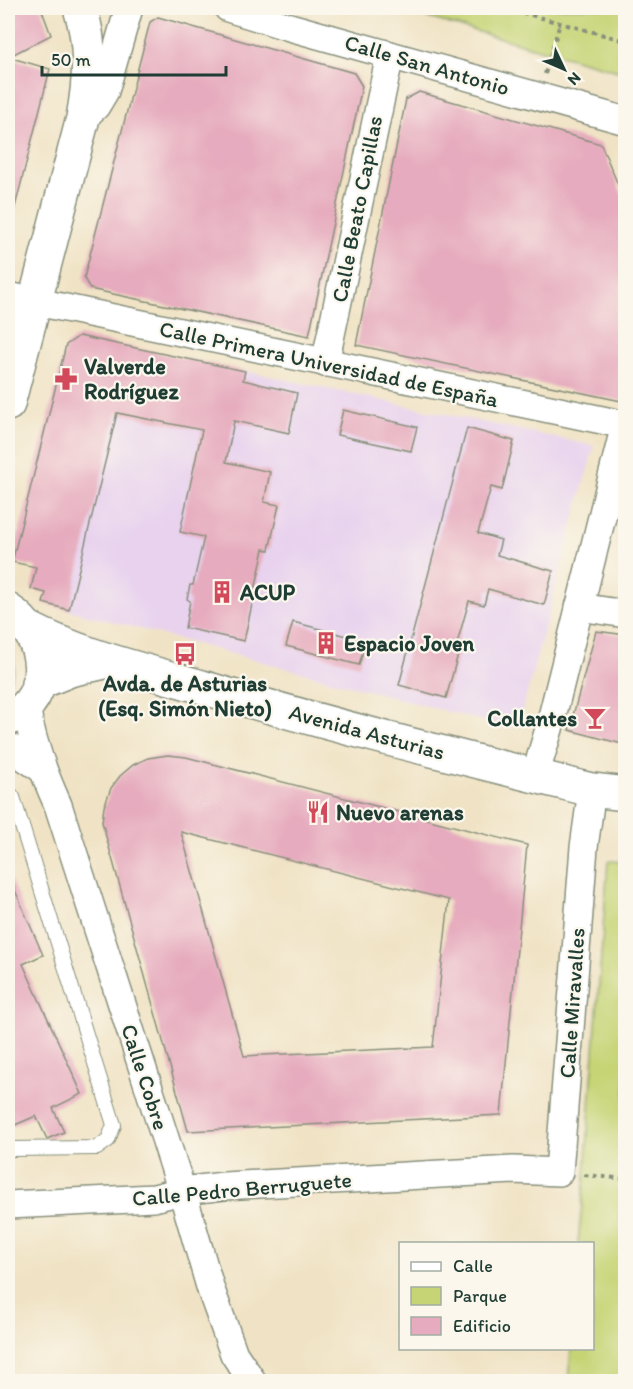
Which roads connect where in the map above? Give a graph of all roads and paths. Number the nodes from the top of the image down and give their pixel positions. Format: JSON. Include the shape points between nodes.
{"nodes":[{"id":1,"x":129,"y":8,"type":"edge"},
{"id":2,"x":228,"y":8,"type":"edge"},
{"id":3,"x":505,"y":8,"type":"edge"},
{"id":4,"x":89,"y":14,"type":"edge"},
{"id":5,"x":560,"y":23,"type":"junction"},
{"id":6,"x":626,"y":41,"type":"edge"},
{"id":7,"x":390,"y":55,"type":"junction"},
{"id":8,"x":538,"y":96,"type":"junction"},
{"id":9,"x":83,"y":117,"type":"junction"},
{"id":10,"x":623,"y":127,"type":"edge"},
{"id":11,"x":20,"y":299,"type":"edge"},
{"id":12,"x":325,"y":363,"type":"junction"},
{"id":13,"x":8,"y":404,"type":"edge"},
{"id":14,"x":625,"y":425,"type":"edge"},
{"id":15,"x":579,"y":607,"type":"junction"},
{"id":16,"x":626,"y":614,"type":"edge"},
{"id":17,"x":18,"y":619,"type":"edge"},
{"id":18,"x":110,"y":661,"type":"junction"},
{"id":19,"x":24,"y":702,"type":"edge"},
{"id":20,"x":8,"y":746,"type":"edge"},
{"id":21,"x":42,"y":769,"type":"junction"},
{"id":22,"x":535,"y":776,"type":"junction"},
{"id":23,"x":592,"y":790,"type":"junction"},
{"id":24,"x":8,"y":791,"type":"edge"},
{"id":25,"x":626,"y":794,"type":"edge"},
{"id":26,"x":8,"y":1149,"type":"edge"},
{"id":27,"x":559,"y":1172,"type":"junction"},
{"id":28,"x":626,"y":1179,"type":"edge"},
{"id":29,"x":182,"y":1191,"type":"junction"},
{"id":30,"x":8,"y":1205,"type":"edge"},
{"id":31,"x":253,"y":1382,"type":"edge"}],
"edges":[{"from":1,"to":9,"type":"street","via":[[105,91]]},
{"from":2,"to":7,"type":"street","name":"Calle San Antonio"},
{"from":3,"to":5,"type":"path"},
{"from":4,"to":9,"type":"main road","via":[[89,87]]},
{"from":5,"to":6,"type":"path"},
{"from":5,"to":8,"type":"path"},
{"from":7,"to":8,"type":"street","name":"Calle San Antonio"},
{"from":7,"to":12,"type":"street","name":"Calle Beato Capillas"},
{"from":8,"to":10,"type":"street","name":"Calle San Antonio"},
{"from":9,"to":11,"type":"main road"},
{"from":11,"to":12,"type":"street","name":"Calle Primera Universidad de España"},
{"from":11,"to":13,"type":"main road"},
{"from":12,"to":14,"type":"street","name":"Calle Primera Universidad de España"},
{"from":14,"to":15,"type":"street"},
{"from":15,"to":16,"type":"street"},
{"from":15,"to":22,"type":"street"},
{"from":17,"to":18,"type":"main road","name":"Avenida Asturias","via":[[50,639]]},
{"from":17,"to":19,"type":"main road","via":[[36,640],[40,654],[41,669]]},
{"from":18,"to":19,"type":"main road","via":[[70,670]]},
{"from":18,"to":22,"type":"main road","name":"Avenida Asturias"},
{"from":19,"to":21,"type":"street","name":"Calle Cobre"},
{"from":20,"to":21,"type":"street"},
{"from":21,"to":29,"type":"street","name":"Calle Cobre","via":[[58,805]]},
{"from":22,"to":23,"type":"main road","name":"Avenida Asturias"},
{"from":23,"to":25,"type":"main road","name":"Avenida Asturias"},
{"from":23,"to":27,"type":"street","name":"Calle Miravalles","via":[[584,847]]},
{"from":24,"to":26,"type":"lane","via":[[114,1125],[108,1140],[97,1148]]},
{"from":27,"to":28,"type":"path"},
{"from":27,"to":29,"type":"street","name":"Calle Pedro Berruguete","via":[[513,1170]]},
{"from":29,"to":30,"type":"street","name":"Calle Pedro Berruguete","via":[[154,1198]]},
{"from":29,"to":31,"type":"street","name":"Calle Cobre","via":[[234,1354]]}]}
